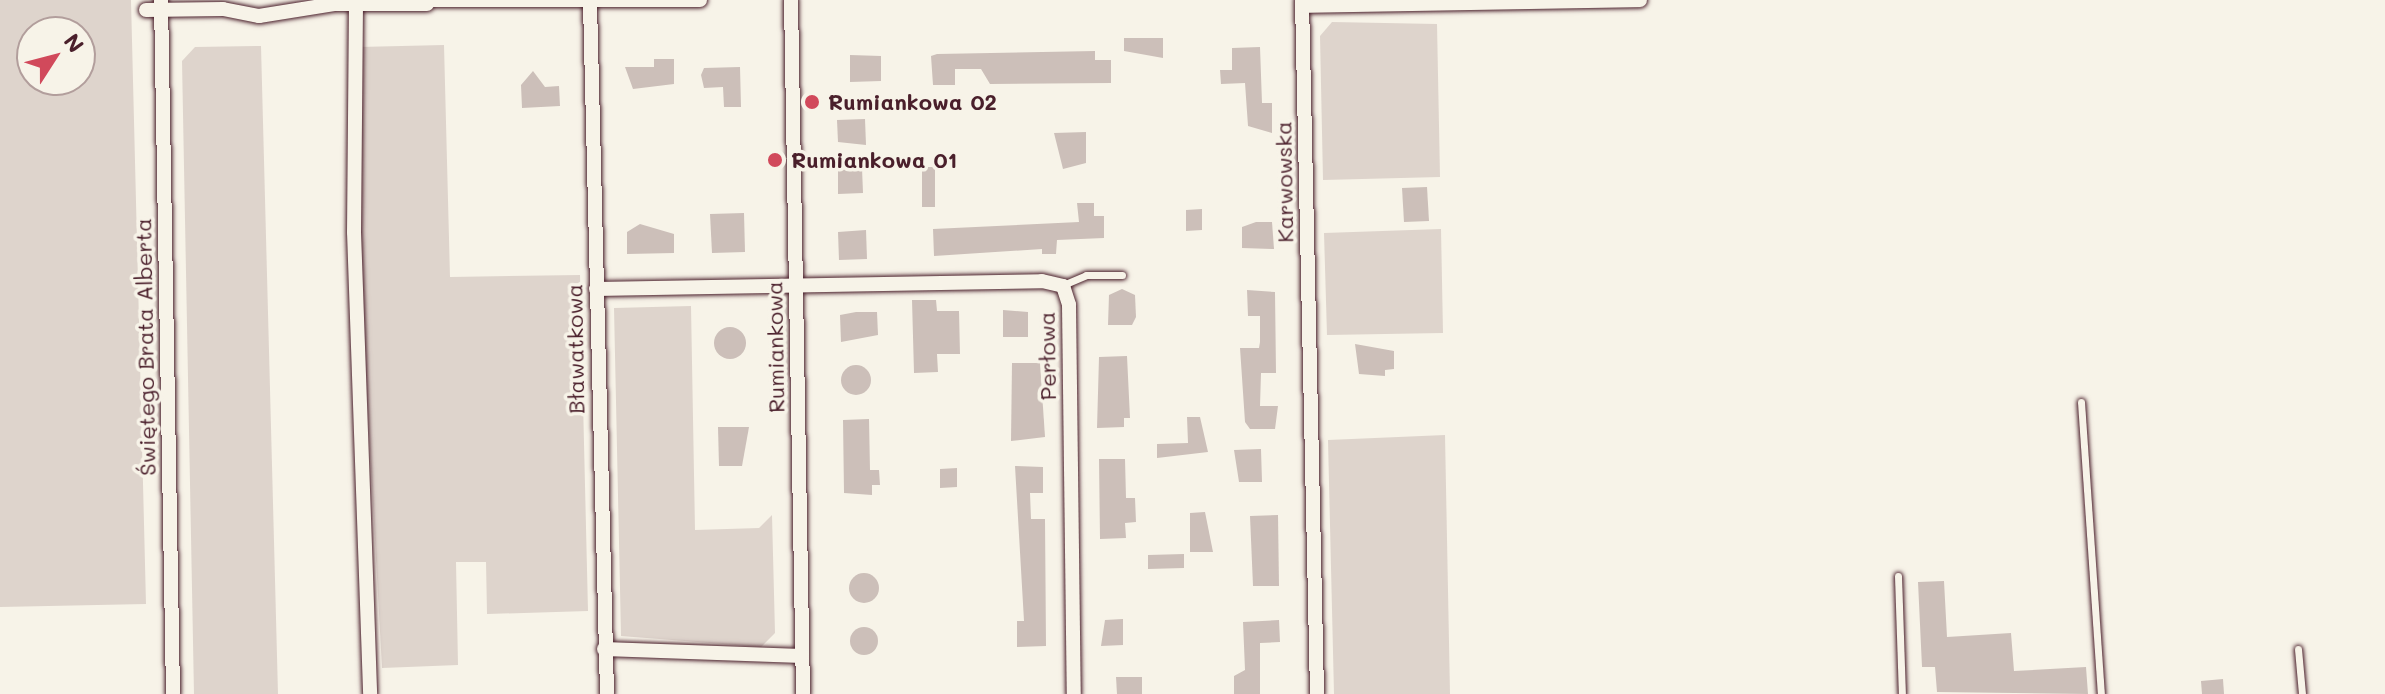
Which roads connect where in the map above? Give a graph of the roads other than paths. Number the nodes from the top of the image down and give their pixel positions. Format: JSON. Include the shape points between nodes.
{"nodes":[{"id":1,"x":700,"y":0,"type":"edge"},
{"id":2,"x":791,"y":0,"type":"edge"},
{"id":3,"x":1640,"y":0,"type":"edge"},
{"id":4,"x":427,"y":2,"type":"edge"},
{"id":5,"x":590,"y":3,"type":"junction"},
{"id":6,"x":1302,"y":3,"type":"edge"},
{"id":7,"x":1369,"y":3,"type":"edge"},
{"id":8,"x":1416,"y":3,"type":"edge"},
{"id":9,"x":356,"y":4,"type":"junction"},
{"id":10,"x":161,"y":6,"type":"edge"},
{"id":11,"x":146,"y":10,"type":"dead end"},
{"id":12,"x":1122,"y":275,"type":"dead end"},
{"id":13,"x":1063,"y":286,"type":"junction"},
{"id":14,"x":796,"y":287,"type":"junction"},
{"id":15,"x":596,"y":289,"type":"junction"},
{"id":16,"x":2081,"y":402,"type":"dead end"},
{"id":17,"x":1898,"y":576,"type":"dead end"},
{"id":18,"x":604,"y":649,"type":"junction"},
{"id":19,"x":2298,"y":649,"type":"dead end"},
{"id":20,"x":802,"y":656,"type":"junction"},
{"id":21,"x":173,"y":694,"type":"edge"},
{"id":22,"x":370,"y":694,"type":"edge"},
{"id":23,"x":607,"y":694,"type":"edge"},
{"id":24,"x":803,"y":694,"type":"edge"},
{"id":25,"x":1074,"y":694,"type":"edge"},
{"id":26,"x":1317,"y":694,"type":"edge"},
{"id":27,"x":1902,"y":694,"type":"edge"},
{"id":28,"x":2101,"y":694,"type":"edge"},
{"id":29,"x":2302,"y":694,"type":"edge"}],
"edges":[{"from":1,"to":5,"type":"street"},
{"from":2,"to":14,"type":"street","name":"Rumiankowa"},
{"from":3,"to":8,"type":"street","name":"Karwowska"},
{"from":4,"to":5,"type":"street"},
{"from":4,"to":9,"type":"street"},
{"from":5,"to":15,"type":"street","name":"Bławatkowa"},
{"from":6,"to":7,"type":"street","name":"Karwowska"},
{"from":6,"to":26,"type":"street","name":"Karwowska"},
{"from":7,"to":8,"type":"street","name":"Karwowska"},
{"from":9,"to":10,"type":"street","via":[[259,16]]},
{"from":9,"to":22,"type":"street","via":[[354,232]]},
{"from":10,"to":11,"type":"street"},
{"from":10,"to":21,"type":"street","name":"Świętego Brata Alberta"},
{"from":12,"to":13,"type":"lane","via":[[1086,275]]},
{"from":13,"to":14,"type":"street","name":"Perłowa","via":[[1042,281]]},
{"from":13,"to":25,"type":"street","name":"Perłowa","via":[[1069,305]]},
{"from":14,"to":15,"type":"street","name":"Perłowa"},
{"from":14,"to":20,"type":"street","name":"Rumiankowa"},
{"from":15,"to":18,"type":"street","name":"Bławatkowa"},
{"from":16,"to":28,"type":"lane"},
{"from":17,"to":27,"type":"lane"},
{"from":18,"to":20,"type":"street"},
{"from":18,"to":23,"type":"street","name":"Bławatkowa"},
{"from":19,"to":29,"type":"lane"},
{"from":20,"to":24,"type":"street","name":"Rumiankowa"}]}
